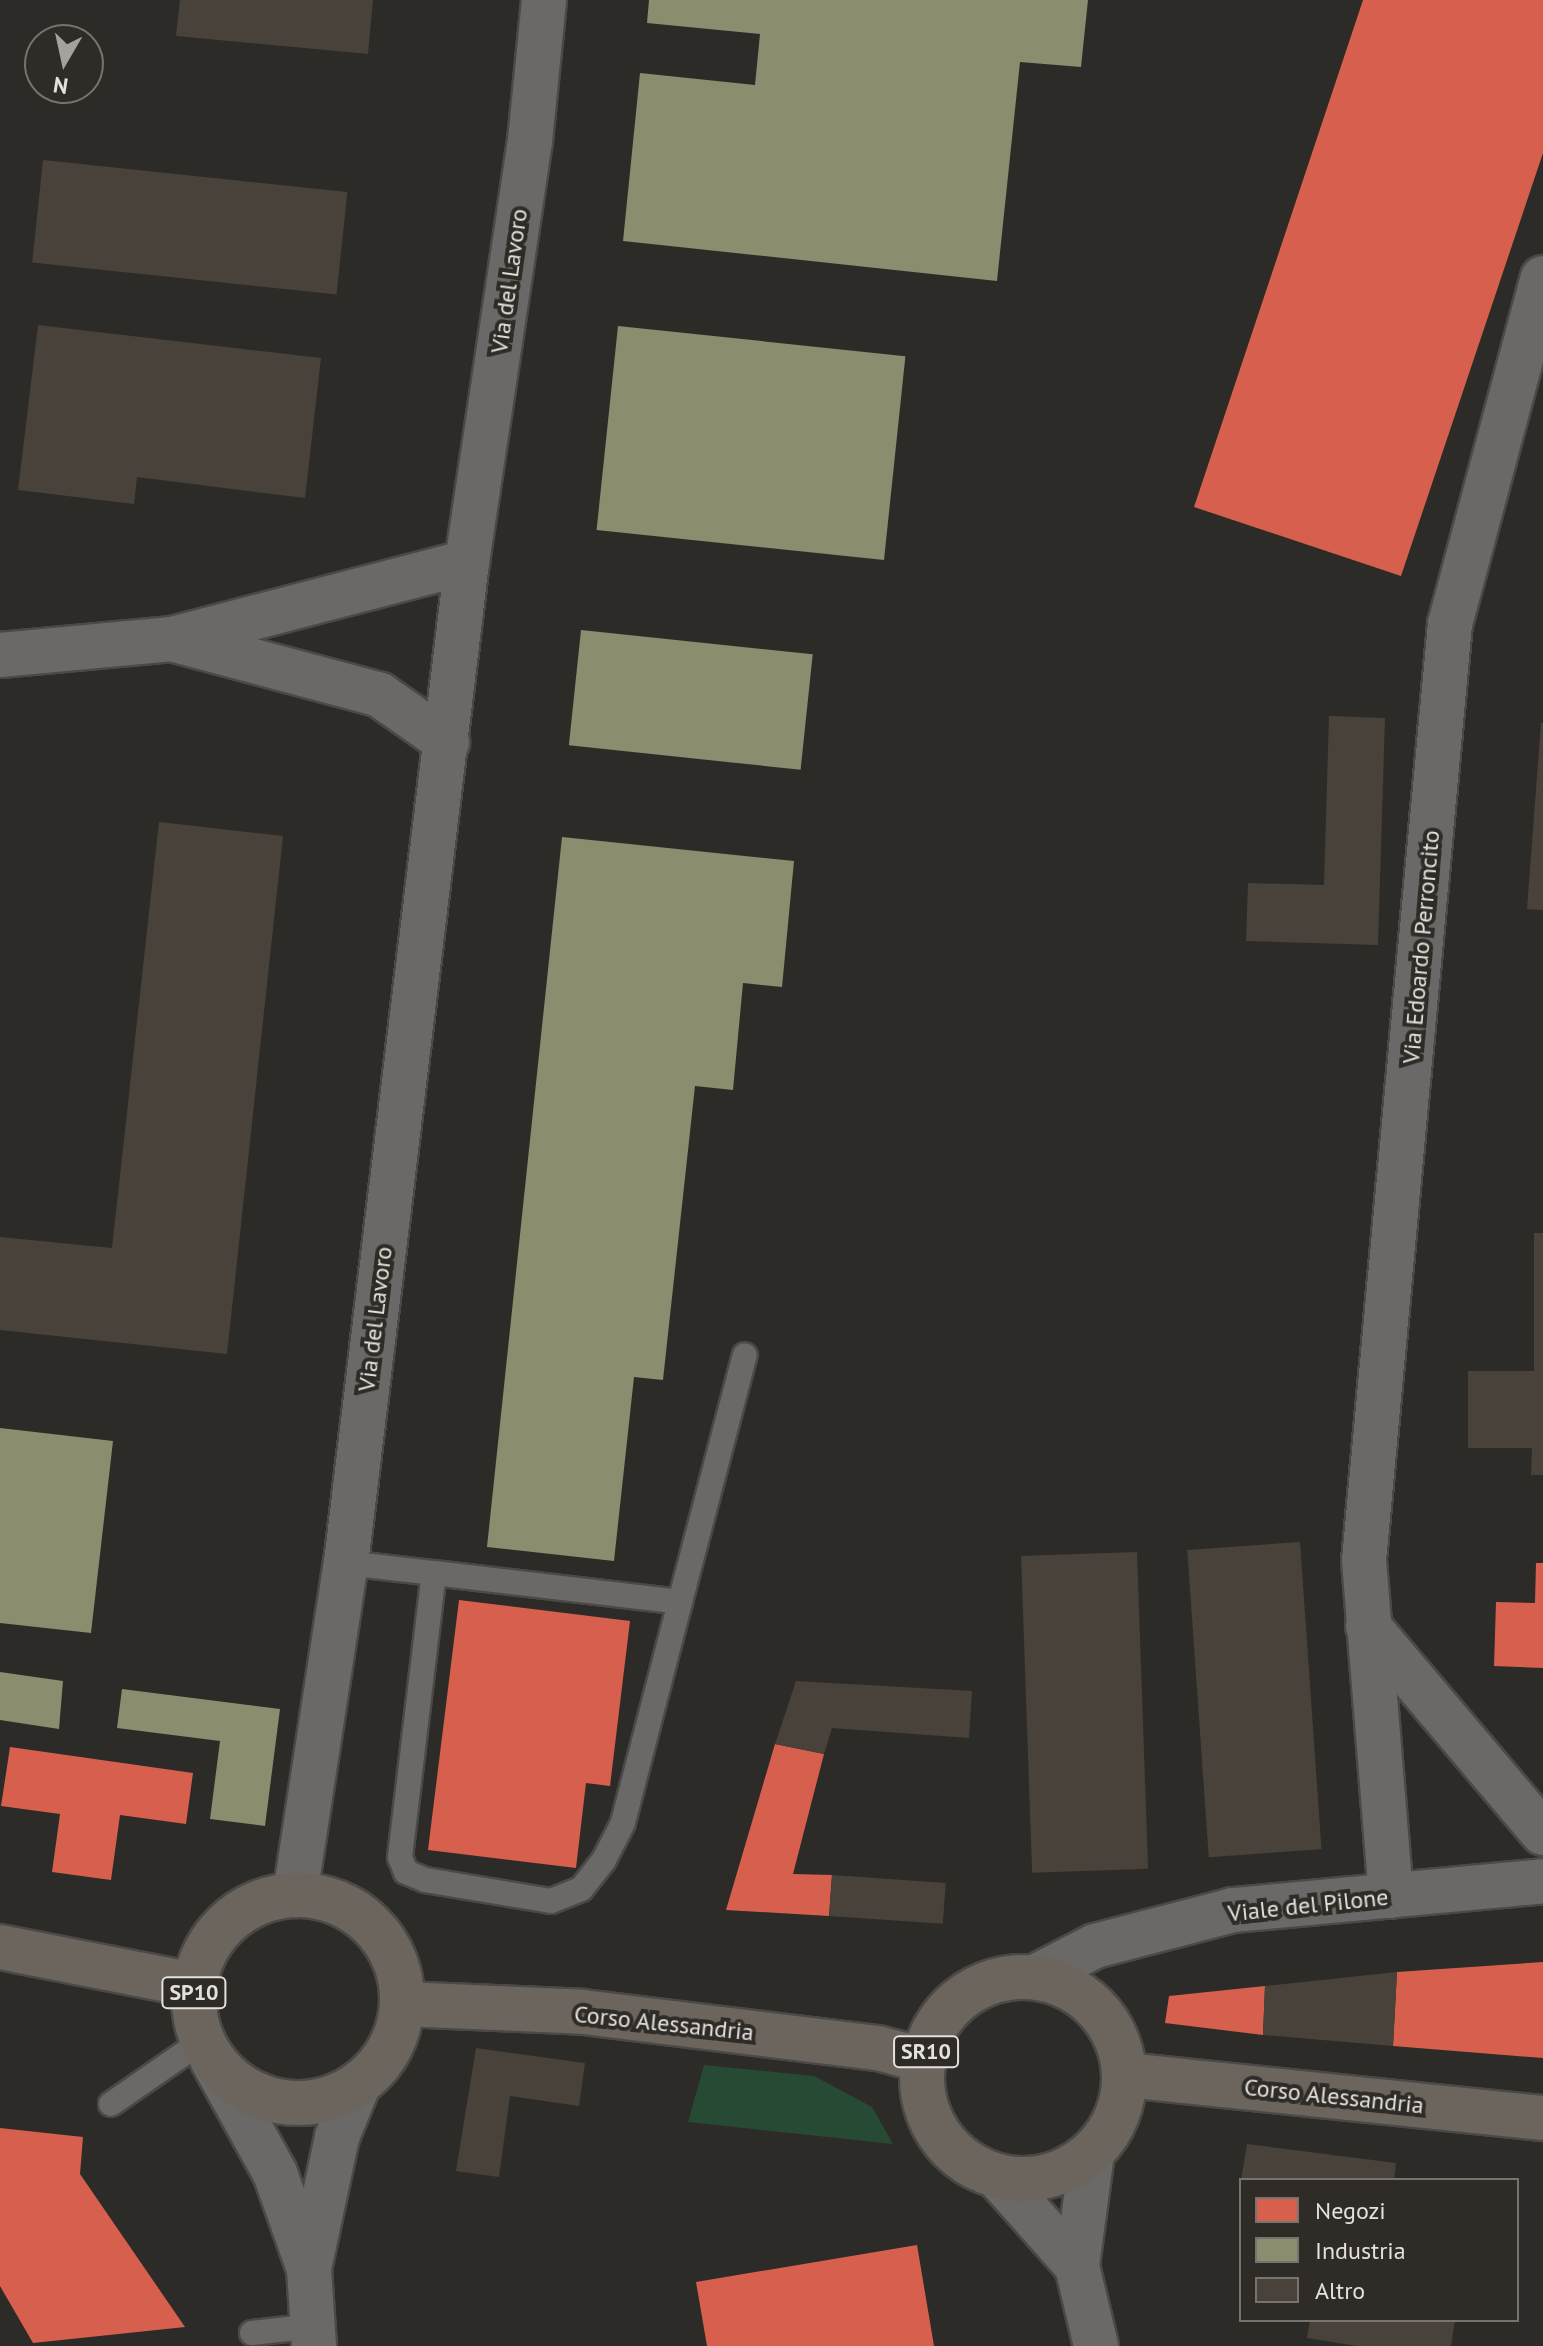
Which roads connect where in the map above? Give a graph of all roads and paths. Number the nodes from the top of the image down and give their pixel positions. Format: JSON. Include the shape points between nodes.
{"nodes":[{"id":1,"x":544,"y":0,"type":"edge"},
{"id":2,"x":1543,"y":278,"type":"edge"},
{"id":3,"x":467,"y":562,"type":"junction"},
{"id":4,"x":172,"y":639,"type":"junction"},
{"id":5,"x":0,"y":655,"type":"edge"},
{"id":6,"x":447,"y":742,"type":"junction"},
{"id":7,"x":745,"y":1355,"type":"dead end"},
{"id":8,"x":346,"y":1563,"type":"junction"},
{"id":9,"x":434,"y":1573,"type":"junction"},
{"id":10,"x":680,"y":1602,"type":"junction"},
{"id":11,"x":1368,"y":1626,"type":"junction"},
{"id":12,"x":1543,"y":1833,"type":"edge"},
{"id":13,"x":1543,"y":1881,"type":"edge"},
{"id":14,"x":295,"y":1895,"type":"junction"},
{"id":15,"x":1391,"y":1896,"type":"junction"},
{"id":16,"x":0,"y":1947,"type":"edge"},
{"id":17,"x":1035,"y":1977,"type":"junction"},
{"id":18,"x":194,"y":1985,"type":"junction"},
{"id":19,"x":403,"y":2004,"type":"junction"},
{"id":20,"x":207,"y":2050,"type":"junction"},
{"id":21,"x":923,"y":2060,"type":"junction"},
{"id":22,"x":1125,"y":2075,"type":"junction"},
{"id":23,"x":359,"y":2083,"type":"junction"},
{"id":24,"x":111,"y":2104,"type":"dead end"},
{"id":25,"x":1543,"y":2118,"type":"edge"},
{"id":26,"x":1092,"y":2153,"type":"junction"},
{"id":27,"x":997,"y":2176,"type":"junction"},
{"id":28,"x":1077,"y":2266,"type":"junction"},
{"id":29,"x":309,"y":2269,"type":"junction"},
{"id":30,"x":252,"y":2333,"type":"dead end"},
{"id":31,"x":314,"y":2336,"type":"edge"},
{"id":32,"x":1096,"y":2346,"type":"edge"}],
"edges":[{"from":1,"to":3,"type":"street","name":"Via del Lavoro","via":[[530,141]]},
{"from":2,"to":11,"type":"street","name":"Via Edoardo Perroncito","via":[[1450,624],[1364,1560]]},
{"from":3,"to":4,"type":"street"},
{"from":3,"to":6,"type":"street","name":"Via del Lavoro"},
{"from":4,"to":5,"type":"street"},
{"from":4,"to":6,"type":"street","via":[[380,695]]},
{"from":6,"to":8,"type":"street","name":"Via del Lavoro"},
{"from":7,"to":10,"type":"lane"},
{"from":8,"to":9,"type":"lane"},
{"from":8,"to":14,"type":"street","name":"Via del Lavoro"},
{"from":9,"to":10,"type":"lane"},
{"from":9,"to":10,"type":"lane","via":[[400,1857],[406,1872],[425,1880],[551,1901],[581,1889],[623,1823]]},
{"from":11,"to":12,"type":"street"},
{"from":11,"to":15,"type":"street","name":"Via Edoardo Perroncito"},
{"from":13,"to":15,"type":"street","name":"Viale del Pilone"},
{"from":14,"to":18,"type":"main road","number":"SP10","via":[[266,1899],[239,1912],[202,1957]]},
{"from":14,"to":19,"type":"main road","number":"SP10","via":[[329,1899],[360,1914],[384,1940],[399,1971]]},
{"from":15,"to":17,"type":"street","name":"Viale del Pilone","via":[[1233,1910],[1095,1946]]},
{"from":16,"to":18,"type":"main road","number":"SP10"},
{"from":17,"to":21,"type":"main road","number":"SR10","via":[[1004,1978],[975,1988],[933,2031]]},
{"from":17,"to":22,"type":"main road","number":"SR10","via":[[1088,1999],[1120,2047]]},
{"from":18,"to":20,"type":"main road","number":"SP10"},
{"from":19,"to":21,"type":"main road","name":"Corso Alessandria","number":"SR10","via":[[583,2012],[878,2048]]},
{"from":19,"to":23,"type":"main road","number":"SP10","via":[[389,2048]]},
{"from":20,"to":23,"type":"main road","number":"SP10","via":[[235,2082],[264,2098],[321,2100]]},
{"from":20,"to":24,"type":"lane"},
{"from":20,"to":29,"type":"street","via":[[275,2173]]},
{"from":21,"to":27,"type":"main road","number":"SR10","via":[[922,2090],[930,2119],[946,2144],[969,2164]]},
{"from":22,"to":25,"type":"main road","name":"Corso Alessandria"},
{"from":22,"to":26,"type":"main road","number":"SR10","via":[[1110,2130]]},
{"from":23,"to":29,"type":"street","via":[[337,2137]]},
{"from":26,"to":27,"type":"main road","number":"SR10","via":[[1064,2171],[1031,2179]]},
{"from":26,"to":28,"type":"street"},
{"from":27,"to":28,"type":"street"},
{"from":28,"to":32,"type":"street"},
{"from":29,"to":31,"type":"street"},
{"from":30,"to":31,"type":"lane"}]}
